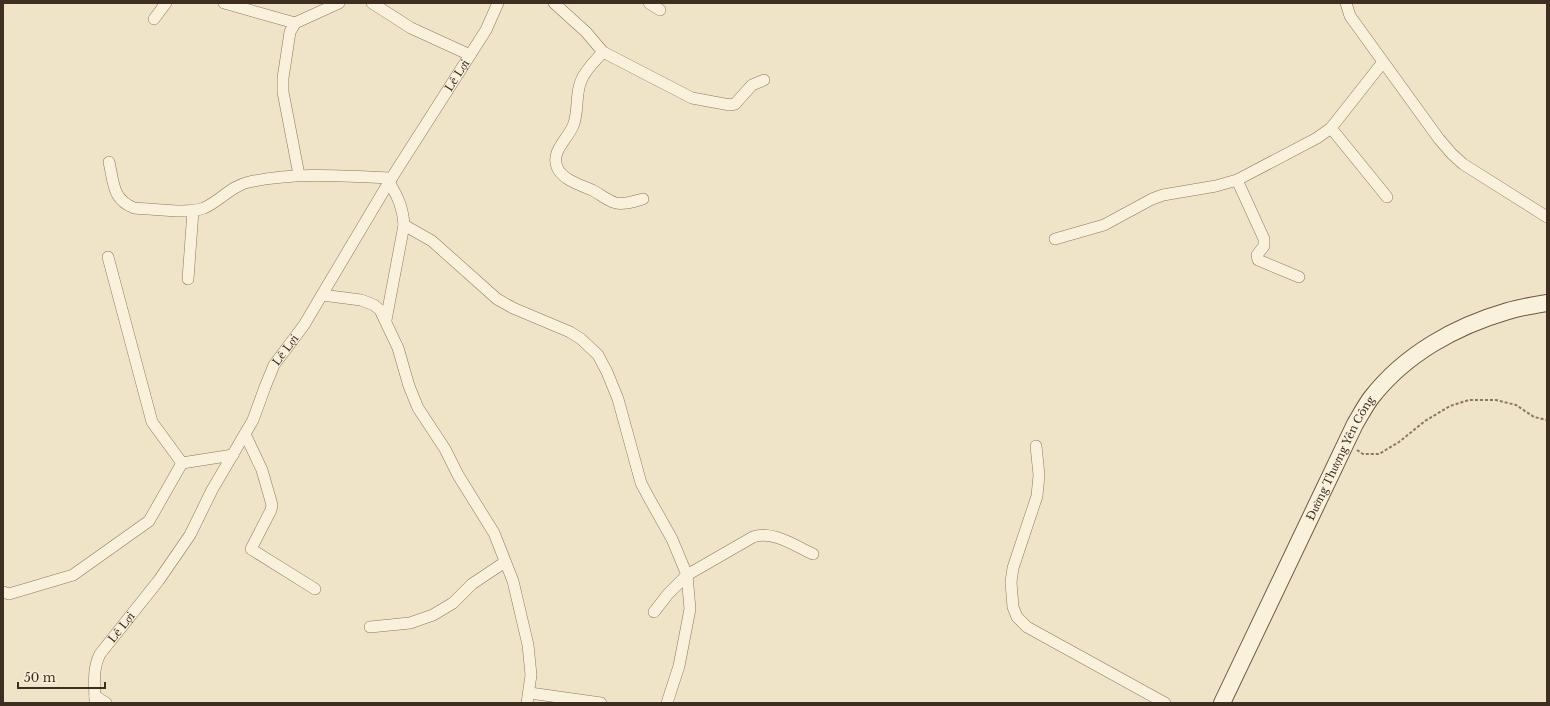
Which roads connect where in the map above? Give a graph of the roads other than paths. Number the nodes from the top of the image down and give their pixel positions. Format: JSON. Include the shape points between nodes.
{"nodes":[{"id":1,"x":166,"y":3,"type":"edge"},
{"id":2,"x":224,"y":3,"type":"edge"},
{"id":3,"x":339,"y":3,"type":"edge"},
{"id":4,"x":372,"y":3,"type":"edge"},
{"id":5,"x":498,"y":3,"type":"edge"},
{"id":6,"x":554,"y":3,"type":"edge"},
{"id":7,"x":649,"y":3,"type":"edge"},
{"id":8,"x":1346,"y":3,"type":"edge"},
{"id":9,"x":660,"y":10,"type":"dead end"},
{"id":10,"x":154,"y":19,"type":"dead end"},
{"id":11,"x":295,"y":23,"type":"junction"},
{"id":12,"x":603,"y":52,"type":"junction"},
{"id":13,"x":470,"y":55,"type":"junction"},
{"id":14,"x":1383,"y":62,"type":"junction"},
{"id":15,"x":764,"y":80,"type":"dead end"},
{"id":16,"x":1331,"y":128,"type":"junction"},
{"id":17,"x":109,"y":162,"type":"dead end"},
{"id":18,"x":299,"y":175,"type":"junction"},
{"id":19,"x":390,"y":180,"type":"junction"},
{"id":20,"x":1236,"y":180,"type":"junction"},
{"id":21,"x":1387,"y":197,"type":"dead end"},
{"id":22,"x":643,"y":199,"type":"dead end"},
{"id":23,"x":193,"y":211,"type":"junction"},
{"id":24,"x":1547,"y":217,"type":"edge"},
{"id":25,"x":404,"y":225,"type":"junction"},
{"id":26,"x":1055,"y":239,"type":"dead end"},
{"id":27,"x":108,"y":257,"type":"dead end"},
{"id":28,"x":1299,"y":277,"type":"dead end"},
{"id":29,"x":188,"y":279,"type":"dead end"},
{"id":30,"x":322,"y":294,"type":"junction"},
{"id":31,"x":1547,"y":303,"type":"edge"},
{"id":32,"x":386,"y":320,"type":"junction"},
{"id":33,"x":245,"y":434,"type":"junction"},
{"id":34,"x":1036,"y":446,"type":"dead end"},
{"id":35,"x":233,"y":455,"type":"junction"},
{"id":36,"x":182,"y":463,"type":"junction"},
{"id":37,"x":813,"y":554,"type":"dead end"},
{"id":38,"x":506,"y":562,"type":"junction"},
{"id":39,"x":687,"y":575,"type":"junction"},
{"id":40,"x":315,"y":589,"type":"dead end"},
{"id":41,"x":3,"y":592,"type":"edge"},
{"id":42,"x":654,"y":612,"type":"dead end"},
{"id":43,"x":370,"y":627,"type":"dead end"},
{"id":44,"x":528,"y":698,"type":"edge"},
{"id":45,"x":95,"y":699,"type":"edge"},
{"id":46,"x":106,"y":703,"type":"edge"},
{"id":47,"x":601,"y":703,"type":"edge"},
{"id":48,"x":667,"y":703,"type":"edge"},
{"id":49,"x":1165,"y":703,"type":"edge"},
{"id":50,"x":1222,"y":703,"type":"edge"}],
"edges":[{"from":1,"to":10,"type":"street"},
{"from":2,"to":11,"type":"street"},
{"from":3,"to":11,"type":"street"},
{"from":4,"to":13,"type":"street","via":[[410,28]]},
{"from":5,"to":13,"type":"street","name":"Lê Lợi","via":[[486,30]]},
{"from":6,"to":12,"type":"street","via":[[586,32]]},
{"from":7,"to":9,"type":"street"},
{"from":8,"to":14,"type":"street","via":[[1350,16]]},
{"from":11,"to":18,"type":"street","via":[[290,32],[283,92]]},
{"from":12,"to":15,"type":"street","via":[[692,98],[730,105],[737,103],[752,85]]},
{"from":12,"to":22,"type":"street","via":[[580,83],[573,126],[557,152],[556,166],[564,177],[615,203]]},
{"from":13,"to":19,"type":"street","name":"Lê Lợi"},
{"from":14,"to":16,"type":"street"},
{"from":14,"to":24,"type":"street","via":[[1452,154],[1463,164]]},
{"from":16,"to":20,"type":"street","via":[[1317,138]]},
{"from":16,"to":21,"type":"street"},
{"from":17,"to":23,"type":"street","via":[[115,192],[126,205],[134,208]]},
{"from":18,"to":19,"type":"street"},
{"from":18,"to":23,"type":"street","via":[[241,184],[212,204]]},
{"from":19,"to":25,"type":"street","via":[[399,198]]},
{"from":19,"to":30,"type":"street","name":"Lê Lợi"},
{"from":20,"to":26,"type":"street","via":[[1158,197],[1104,225]]},
{"from":20,"to":28,"type":"street","via":[[1264,239],[1264,246],[1257,255],[1258,260]]},
{"from":23,"to":29,"type":"street"},
{"from":25,"to":32,"type":"street"},
{"from":25,"to":39,"type":"street","via":[[432,241],[497,299],[570,332],[598,355],[618,399],[641,482],[672,539]]},
{"from":27,"to":36,"type":"street","via":[[152,422]]},
{"from":30,"to":32,"type":"street","via":[[361,300],[374,305]]},
{"from":30,"to":33,"type":"street","name":"Lê Lợi","via":[[304,325],[274,365]]},
{"from":31,"to":50,"type":"main road","name":"Đường Thượng Yên Công","via":[[1509,310],[1450,334],[1421,351],[1392,375],[1371,399],[1355,424]]},
{"from":32,"to":38,"type":"street","via":[[418,408],[494,533]]},
{"from":33,"to":35,"type":"street","name":"Lê Lợi"},
{"from":33,"to":40,"type":"street","via":[[262,470],[272,505],[251,549]]},
{"from":34,"to":49,"type":"street","via":[[1039,475],[1037,496],[1013,568],[1011,582],[1013,606],[1017,617],[1027,627]]},
{"from":35,"to":36,"type":"street"},
{"from":35,"to":45,"type":"street","name":"Lê Lợi","via":[[190,535],[159,580],[100,654],[94,672]]},
{"from":36,"to":41,"type":"street","via":[[149,522],[73,575],[9,594]]},
{"from":37,"to":39,"type":"street","via":[[772,536],[760,534]]},
{"from":38,"to":43,"type":"street","via":[[472,584],[453,603],[433,615],[410,623]]},
{"from":38,"to":44,"type":"street","via":[[528,645],[531,676]]},
{"from":39,"to":42,"type":"street"},
{"from":39,"to":48,"type":"street","via":[[690,609],[679,666]]},
{"from":44,"to":47,"type":"street"},
{"from":45,"to":46,"type":"street"}]}
